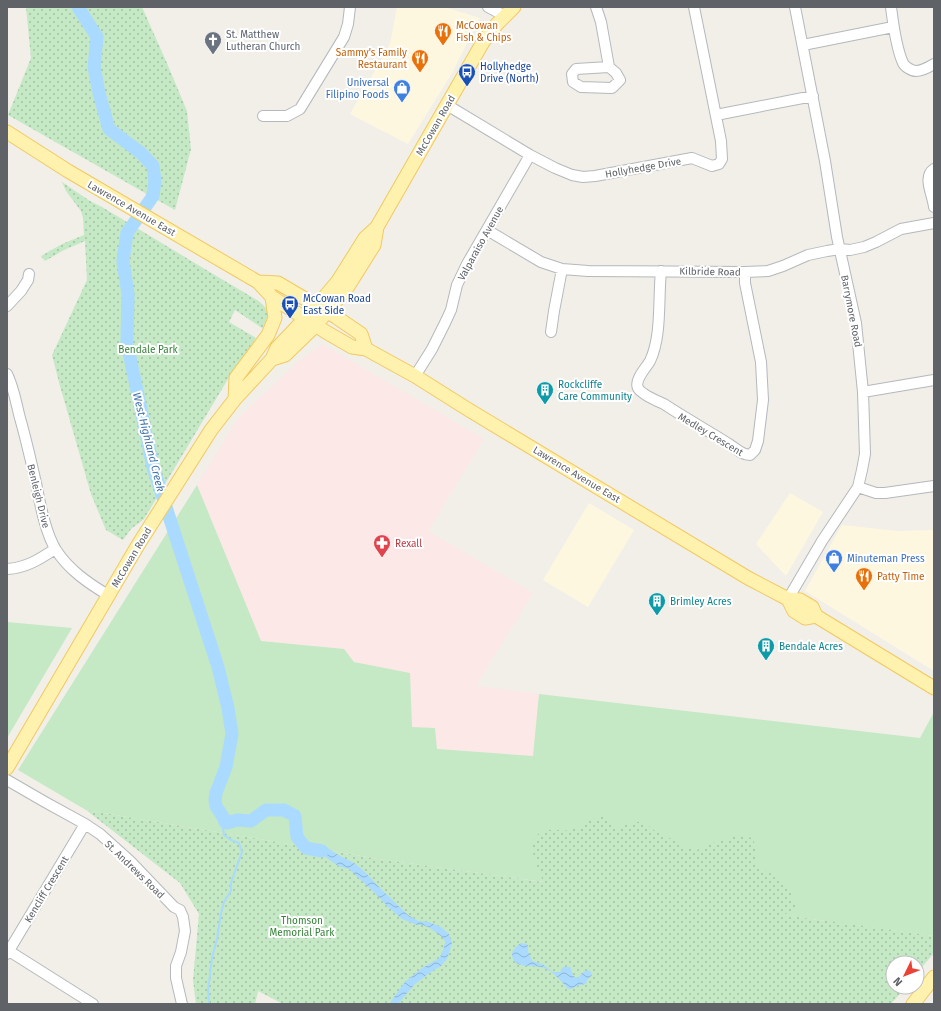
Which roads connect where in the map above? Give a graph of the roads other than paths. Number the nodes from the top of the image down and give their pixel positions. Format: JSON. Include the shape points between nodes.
{"nodes":[{"id":1,"x":350,"y":7,"type":"edge"},
{"id":2,"x":488,"y":7,"type":"edge"},
{"id":3,"x":596,"y":7,"type":"edge"},
{"id":4,"x":694,"y":7,"type":"edge"},
{"id":5,"x":795,"y":7,"type":"edge"},
{"id":6,"x":891,"y":7,"type":"edge"},
{"id":7,"x":505,"y":16,"type":"edge"},
{"id":8,"x":893,"y":27,"type":"junction"},
{"id":9,"x":803,"y":45,"type":"junction"},
{"id":10,"x":934,"y":64,"type":"edge"},
{"id":11,"x":609,"y":68,"type":"dead end"},
{"id":12,"x":813,"y":96,"type":"junction"},
{"id":13,"x":447,"y":105,"type":"junction"},
{"id":14,"x":716,"y":115,"type":"junction"},
{"id":15,"x":263,"y":116,"type":"dead end"},
{"id":16,"x":7,"y":132,"type":"edge"},
{"id":17,"x":530,"y":155,"type":"junction"},
{"id":18,"x":934,"y":169,"type":"edge"},
{"id":19,"x":934,"y":207,"type":"edge"},
{"id":20,"x":934,"y":223,"type":"edge"},
{"id":21,"x":487,"y":230,"type":"junction"},
{"id":22,"x":840,"y":249,"type":"junction"},
{"id":23,"x":562,"y":269,"type":"junction"},
{"id":24,"x":661,"y":271,"type":"junction"},
{"id":25,"x":745,"y":272,"type":"junction"},
{"id":26,"x":29,"y":274,"type":"dead end"},
{"id":27,"x":258,"y":282,"type":"junction"},
{"id":28,"x":272,"y":297,"type":"junction"},
{"id":29,"x":7,"y":306,"type":"edge"},
{"id":30,"x":322,"y":309,"type":"junction"},
{"id":31,"x":310,"y":322,"type":"junction"},
{"id":32,"x":550,"y":332,"type":"dead end"},
{"id":33,"x":366,"y":349,"type":"junction"},
{"id":34,"x":7,"y":374,"type":"edge"},
{"id":35,"x":415,"y":376,"type":"junction"},
{"id":36,"x":934,"y":380,"type":"edge"},
{"id":37,"x":863,"y":392,"type":"junction"},
{"id":38,"x":235,"y":399,"type":"junction"},
{"id":39,"x":934,"y":486,"type":"edge"},
{"id":40,"x":858,"y":487,"type":"junction"},
{"id":41,"x":55,"y":549,"type":"junction"},
{"id":42,"x":7,"y":569,"type":"edge"},
{"id":43,"x":108,"y":595,"type":"junction"},
{"id":44,"x":788,"y":599,"type":"junction"},
{"id":45,"x":934,"y":688,"type":"edge"},
{"id":46,"x":7,"y":768,"type":"edge"},
{"id":47,"x":7,"y":780,"type":"edge"},
{"id":48,"x":85,"y":824,"type":"junction"},
{"id":49,"x":8,"y":953,"type":"edge"},
{"id":50,"x":934,"y":977,"type":"edge"},
{"id":51,"x":93,"y":1004,"type":"edge"},
{"id":52,"x":182,"y":1004,"type":"edge"},
{"id":53,"x":913,"y":1004,"type":"edge"}],
"edges":[{"from":1,"to":15,"type":"street","via":[[344,37],[300,109],[287,116]]},
{"from":2,"to":7,"type":"street"},
{"from":3,"to":11,"type":"street"},
{"from":4,"to":14,"type":"street","name":"Hollyhedge Drive"},
{"from":5,"to":9,"type":"street","name":"Barrymore Road"},
{"from":6,"to":8,"type":"street"},
{"from":7,"to":13,"type":"main road","name":"McCowan Road","via":[[488,35]]},
{"from":8,"to":9,"type":"street"},
{"from":8,"to":10,"type":"street","via":[[904,64],[916,71]]},
{"from":9,"to":12,"type":"street","name":"Barrymore Road"},
{"from":12,"to":14,"type":"street"},
{"from":12,"to":22,"type":"street","name":"Barrymore Road"},
{"from":13,"to":17,"type":"street","name":"Hollyhedge Drive"},
{"from":13,"to":30,"type":"main road","name":"McCowan Road","via":[[377,227],[365,238]]},
{"from":14,"to":17,"type":"street","name":"Hollyhedge Drive","via":[[722,159],[719,164],[712,166],[692,158],[583,177],[555,168]]},
{"from":16,"to":27,"type":"main road","name":"Lawrence Avenue East","via":[[68,171]]},
{"from":17,"to":21,"type":"street","name":"Valparaiso Avenue"},
{"from":18,"to":19,"type":"street","via":[[928,179]]},
{"from":20,"to":22,"type":"street","name":"Kilbride Road","via":[[901,229],[864,247]]},
{"from":21,"to":23,"type":"street","name":"Kilbride Road","via":[[541,262]]},
{"from":21,"to":35,"type":"street","name":"Valparaiso Avenue","via":[[457,285],[445,323]]},
{"from":22,"to":25,"type":"street","name":"Kilbride Road","via":[[808,255],[768,271]]},
{"from":22,"to":37,"type":"street","name":"Barrymore Road","via":[[856,324]]},
{"from":23,"to":24,"type":"street","name":"Kilbride Road"},
{"from":23,"to":32,"type":"street"},
{"from":24,"to":25,"type":"street","name":"Kilbride Road"},
{"from":24,"to":25,"type":"street","name":"Medley Crescent","via":[[656,340],[653,354],[641,374],[638,387],[642,392],[745,455],[750,455],[758,441],[763,400],[761,362]]},
{"from":26,"to":29,"type":"street","via":[[21,291]]},
{"from":27,"to":28,"type":"main road","name":"Lawrence Avenue East"},
{"from":27,"to":30,"type":"main road","name":"Lawrence Avenue East","via":[[278,283]]},
{"from":28,"to":31,"type":"main road","name":"Lawrence Avenue East"},
{"from":28,"to":38,"type":"main road","via":[[275,318],[268,335],[236,378]]},
{"from":30,"to":31,"type":"main road","name":"McCowan Road"},
{"from":30,"to":33,"type":"main road","name":"Lawrence Avenue East","via":[[361,334]]},
{"from":31,"to":33,"type":"main road","name":"Lawrence Avenue East","via":[[352,347]]},
{"from":31,"to":38,"type":"main road","name":"McCowan Road","via":[[285,355],[272,359]]},
{"from":33,"to":35,"type":"main road","name":"Lawrence Avenue East"},
{"from":34,"to":41,"type":"street","name":"Benleigh Drive","via":[[25,435],[42,514]]},
{"from":35,"to":44,"type":"main road","name":"Lawrence Avenue East","via":[[748,578]]},
{"from":36,"to":37,"type":"street"},
{"from":37,"to":40,"type":"street","name":"Barrymore Road","via":[[865,454]]},
{"from":38,"to":43,"type":"main road","name":"McCowan Road","via":[[211,430]]},
{"from":39,"to":40,"type":"street","via":[[885,493]]},
{"from":40,"to":44,"type":"street","name":"Barrymore Road"},
{"from":41,"to":42,"type":"street","via":[[30,564]]},
{"from":41,"to":43,"type":"street","name":"Benleigh Drive","via":[[77,574]]},
{"from":43,"to":46,"type":"main road","name":"McCowan Road"},
{"from":44,"to":45,"type":"main road","name":"Lawrence Avenue East","via":[[794,611],[805,618],[816,616]]},
{"from":47,"to":48,"type":"street","name":"St. Andrews Road"},
{"from":48,"to":49,"type":"street","name":"Kencliff Crescent"},
{"from":48,"to":52,"type":"street","name":"St. Andrews Road","via":[[100,834],[180,910],[185,931],[176,966],[176,978]]},
{"from":49,"to":51,"type":"street"},
{"from":50,"to":53,"type":"main road"}]}
